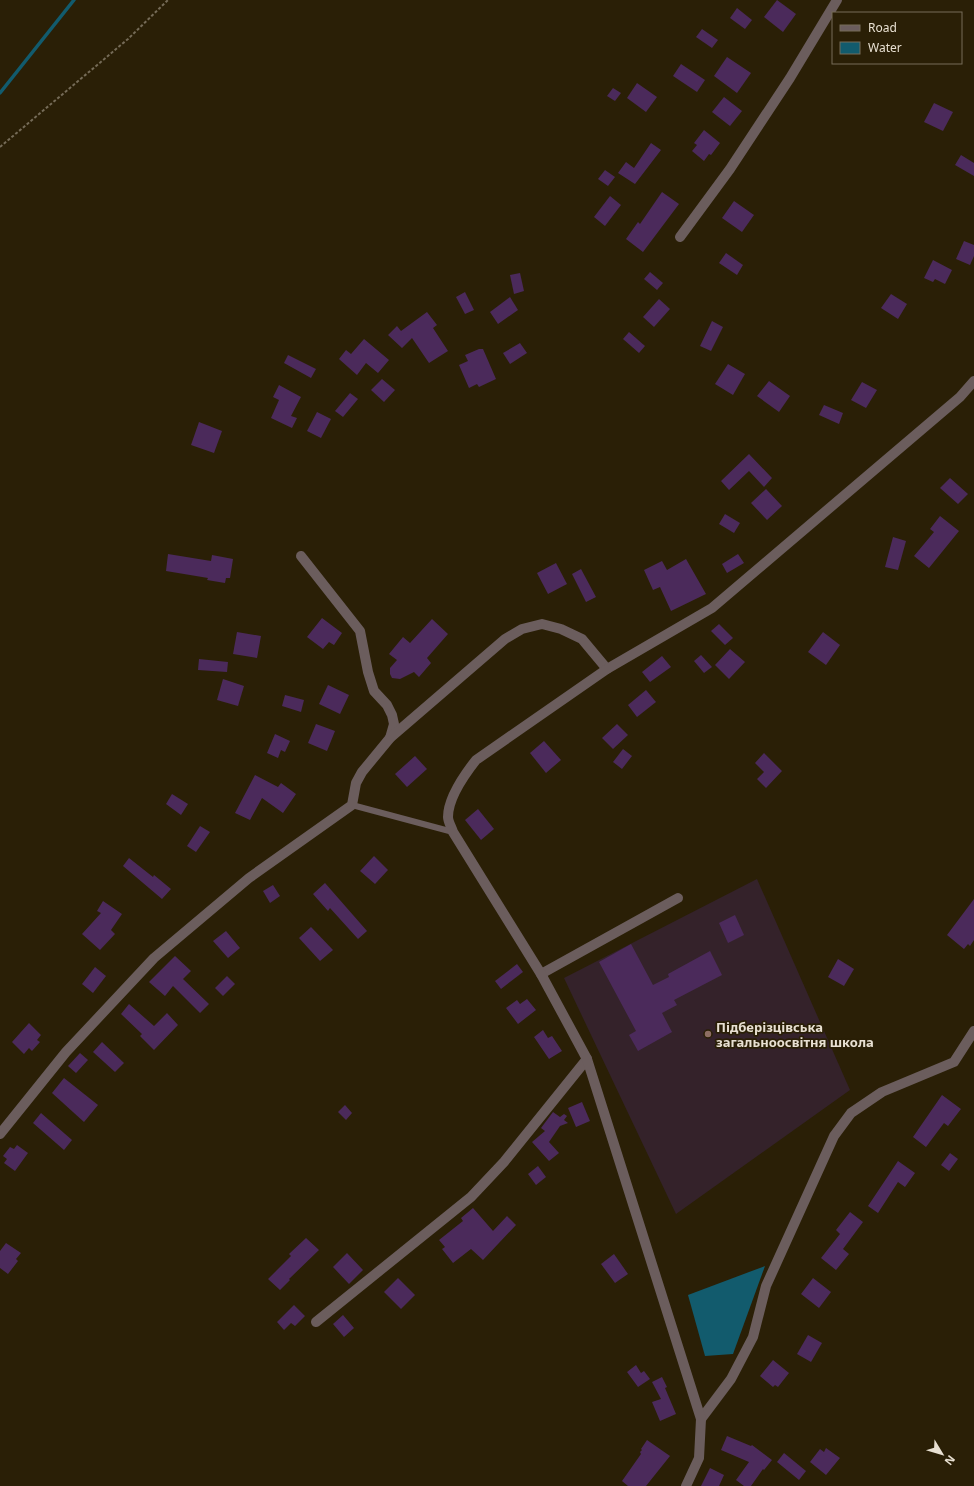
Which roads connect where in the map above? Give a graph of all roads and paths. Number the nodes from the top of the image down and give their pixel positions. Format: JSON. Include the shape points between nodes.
{"nodes":[{"id":1,"x":168,"y":0,"type":"edge"},
{"id":2,"x":836,"y":0,"type":"edge"},
{"id":3,"x":0,"y":147,"type":"edge"},
{"id":4,"x":680,"y":237,"type":"dead end"},
{"id":5,"x":974,"y":381,"type":"edge"},
{"id":6,"x":302,"y":556,"type":"dead end"},
{"id":7,"x":607,"y":669,"type":"junction"},
{"id":8,"x":390,"y":738,"type":"junction"},
{"id":9,"x":352,"y":805,"type":"junction"},
{"id":10,"x":453,"y":832,"type":"junction"},
{"id":11,"x":678,"y":898,"type":"dead end"},
{"id":12,"x":540,"y":974,"type":"junction"},
{"id":13,"x":974,"y":1031,"type":"edge"},
{"id":14,"x":587,"y":1059,"type":"junction"},
{"id":15,"x":0,"y":1134,"type":"edge"},
{"id":16,"x":316,"y":1322,"type":"dead end"},
{"id":17,"x":701,"y":1419,"type":"junction"},
{"id":18,"x":686,"y":1486,"type":"edge"}],
"edges":[{"from":1,"to":3,"type":"path","via":[[128,39]]},
{"from":2,"to":4,"type":"street","via":[[786,85],[730,169]]},
{"from":5,"to":7,"type":"street","via":[[960,397],[712,608]]},
{"from":6,"to":8,"type":"street","via":[[360,631],[374,691],[392,715],[394,724]]},
{"from":7,"to":8,"type":"street","via":[[582,639],[561,629],[542,624],[522,629],[505,639]]},
{"from":7,"to":10,"type":"street","via":[[476,760],[462,778],[453,799],[448,818]]},
{"from":8,"to":9,"type":"street","via":[[362,772],[356,783]]},
{"from":9,"to":10,"type":"lane"},
{"from":9,"to":15,"type":"street","via":[[249,878],[154,958],[66,1052]]},
{"from":10,"to":12,"type":"street"},
{"from":11,"to":12,"type":"street"},
{"from":12,"to":14,"type":"street"},
{"from":13,"to":17,"type":"street","via":[[954,1062],[882,1092],[851,1113],[834,1136],[766,1286],[753,1337],[731,1379]]},
{"from":14,"to":16,"type":"street","via":[[504,1162],[470,1197]]},
{"from":14,"to":17,"type":"street"},
{"from":17,"to":18,"type":"street","via":[[700,1458]]}]}
